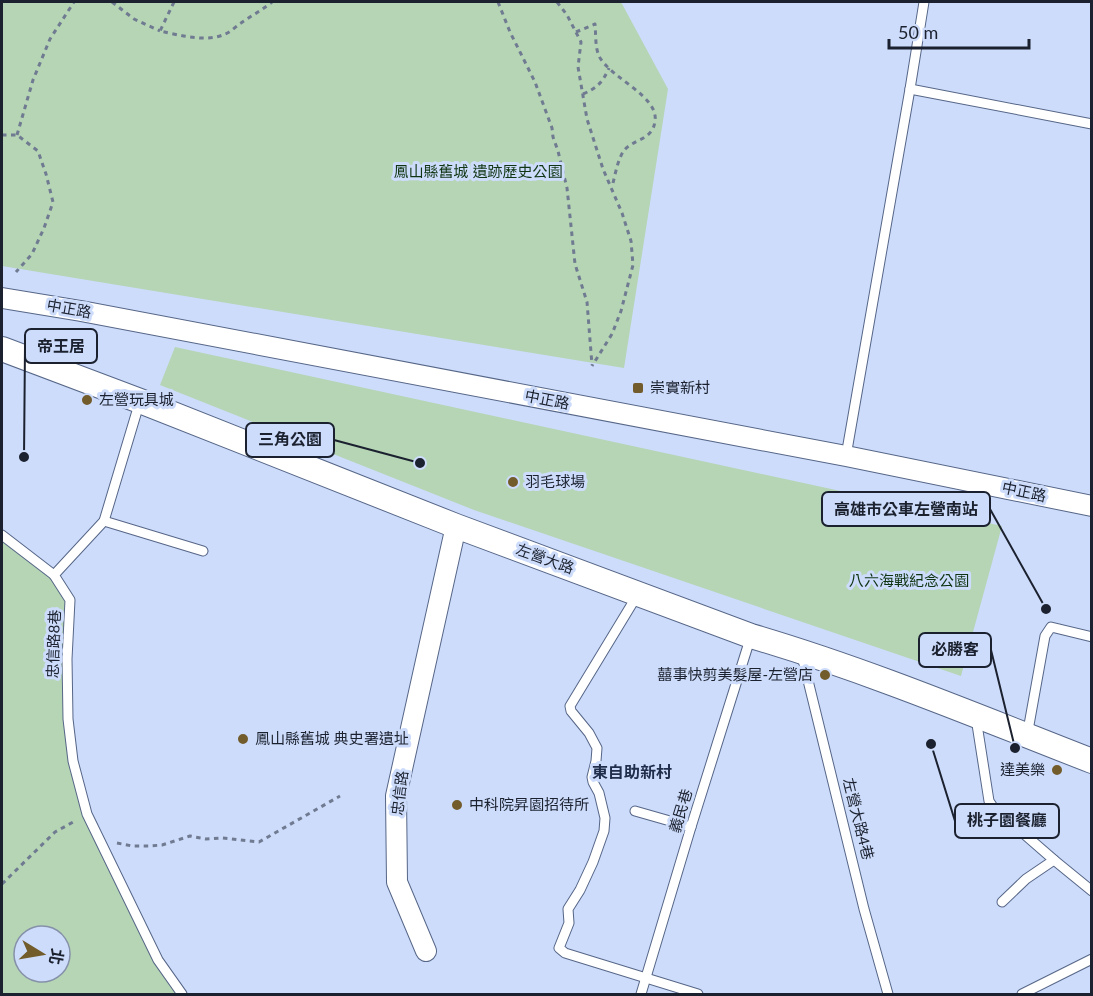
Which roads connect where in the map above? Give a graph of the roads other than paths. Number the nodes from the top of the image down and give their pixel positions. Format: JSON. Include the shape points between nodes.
{"nodes":[{"id":1,"x":924,"y":2,"type":"edge"},
{"id":2,"x":910,"y":88,"type":"junction"},
{"id":3,"x":1092,"y":124,"type":"edge"},
{"id":4,"x":2,"y":298,"type":"edge"},
{"id":5,"x":2,"y":349,"type":"edge"},
{"id":6,"x":140,"y":401,"type":"junction"},
{"id":7,"x":846,"y":456,"type":"junction"},
{"id":8,"x":1092,"y":506,"type":"edge"},
{"id":9,"x":104,"y":521,"type":"junction"},
{"id":10,"x":456,"y":526,"type":"junction"},
{"id":11,"x":2,"y":535,"type":"edge"},
{"id":12,"x":203,"y":551,"type":"dead end"},
{"id":13,"x":54,"y":575,"type":"junction"},
{"id":14,"x":638,"y":594,"type":"junction"},
{"id":15,"x":751,"y":636,"type":"junction"},
{"id":16,"x":1092,"y":637,"type":"edge"},
{"id":17,"x":800,"y":651,"type":"junction"},
{"id":18,"x":975,"y":716,"type":"junction"},
{"id":19,"x":1027,"y":736,"type":"junction"},
{"id":20,"x":1092,"y":761,"type":"edge"},
{"id":21,"x":635,"y":811,"type":"dead end"},
{"id":22,"x":691,"y":827,"type":"junction"},
{"id":23,"x":1054,"y":860,"type":"junction"},
{"id":24,"x":1092,"y":891,"type":"edge"},
{"id":25,"x":1002,"y":902,"type":"dead end"},
{"id":26,"x":426,"y":951,"type":"dead end"},
{"id":27,"x":1092,"y":959,"type":"edge"},
{"id":28,"x":646,"y":978,"type":"junction"},
{"id":29,"x":182,"y":994,"type":"edge"},
{"id":30,"x":641,"y":994,"type":"edge"},
{"id":31,"x":698,"y":994,"type":"edge"},
{"id":32,"x":888,"y":994,"type":"edge"},
{"id":33,"x":1022,"y":994,"type":"edge"}],
"edges":[{"from":1,"to":2,"type":"lane"},
{"from":2,"to":3,"type":"lane"},
{"from":2,"to":7,"type":"lane"},
{"from":4,"to":7,"type":"street","name":"中正路"},
{"from":5,"to":6,"type":"street","name":"左營大路"},
{"from":6,"to":9,"type":"lane"},
{"from":6,"to":10,"type":"street","name":"左營大路"},
{"from":7,"to":8,"type":"street","name":"中正路"},
{"from":9,"to":12,"type":"lane"},
{"from":9,"to":13,"type":"lane"},
{"from":10,"to":14,"type":"street","name":"左營大路"},
{"from":10,"to":26,"type":"street","name":"忠信路","via":[[396,796],[397,882]]},
{"from":11,"to":13,"type":"lane","name":"忠信路8巷"},
{"from":13,"to":29,"type":"lane","name":"忠信路8巷","via":[[70,600],[68,719],[73,761],[87,814],[158,960]]},
{"from":14,"to":15,"type":"street","name":"左營大路"},
{"from":14,"to":28,"type":"lane","via":[[570,706],[597,748],[592,777],[605,818],[592,862],[568,909],[559,948],[564,953]]},
{"from":15,"to":17,"type":"street","name":"左營大路"},
{"from":15,"to":22,"type":"lane","name":"義民巷"},
{"from":16,"to":19,"type":"lane","via":[[1051,627],[1045,636]]},
{"from":17,"to":18,"type":"street","name":"左營大路"},
{"from":17,"to":32,"type":"lane","name":"左營大路4巷"},
{"from":18,"to":19,"type":"street","name":"左營大路"},
{"from":18,"to":23,"type":"lane","via":[[989,801]]},
{"from":19,"to":20,"type":"street","name":"左營大路"},
{"from":21,"to":22,"type":"lane"},
{"from":22,"to":28,"type":"lane","name":"義民巷"},
{"from":23,"to":24,"type":"lane"},
{"from":23,"to":25,"type":"lane"},
{"from":27,"to":33,"type":"lane"},
{"from":28,"to":30,"type":"lane","name":"義民巷"},
{"from":28,"to":31,"type":"lane"}]}
